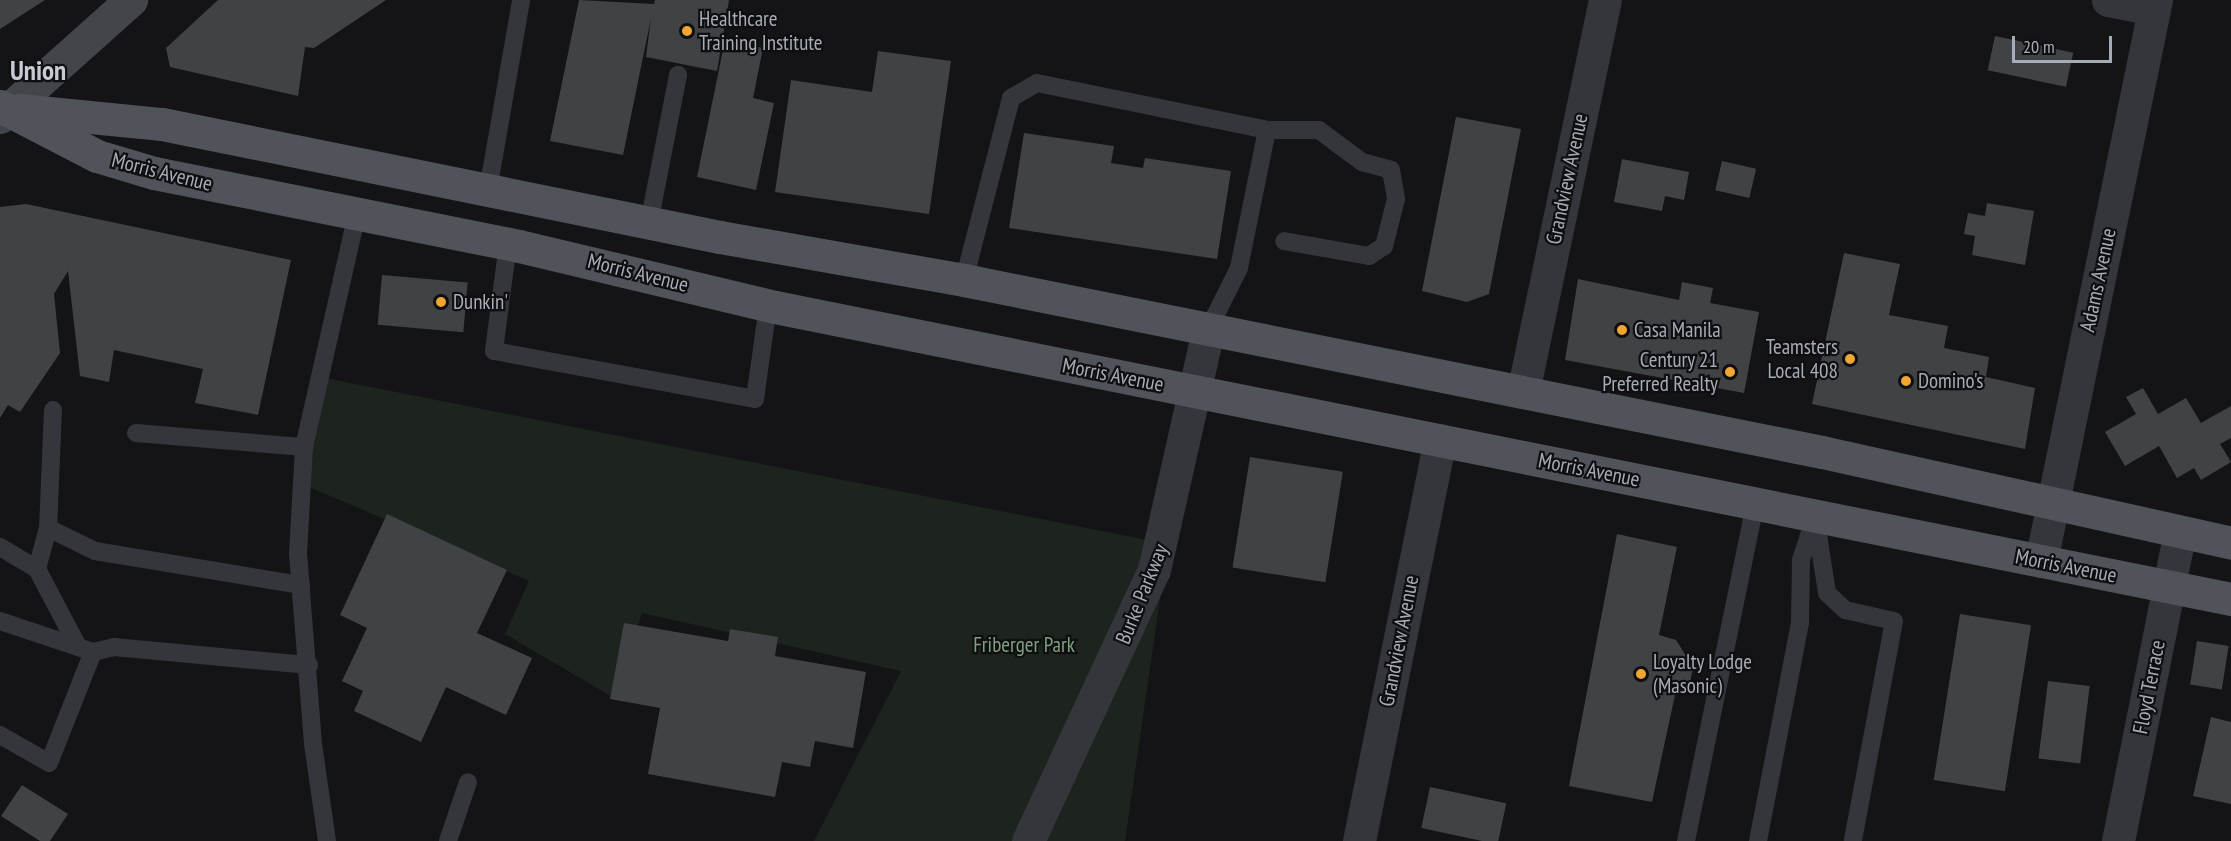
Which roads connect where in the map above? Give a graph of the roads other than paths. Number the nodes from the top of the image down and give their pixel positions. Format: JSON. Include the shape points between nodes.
{"nodes":[{"id":1,"x":131,"y":0,"type":"edge"},
{"id":2,"x":521,"y":0,"type":"edge"},
{"id":3,"x":1605,"y":0,"type":"edge"},
{"id":4,"x":2108,"y":0,"type":"edge"},
{"id":5,"x":2155,"y":5,"type":"edge"},
{"id":6,"x":678,"y":75,"type":"dead end"},
{"id":7,"x":3,"y":111,"type":"edge"},
{"id":8,"x":1267,"y":130,"type":"junction"},
{"id":9,"x":488,"y":190,"type":"junction"},
{"id":10,"x":357,"y":214,"type":"junction"},
{"id":11,"x":649,"y":223,"type":"junction"},
{"id":12,"x":1284,"y":241,"type":"dead end"},
{"id":13,"x":508,"y":244,"type":"junction"},
{"id":14,"x":964,"y":280,"type":"junction"},
{"id":15,"x":768,"y":305,"type":"junction"},
{"id":16,"x":1208,"y":330,"type":"junction"},
{"id":17,"x":1195,"y":391,"type":"junction"},
{"id":18,"x":1522,"y":393,"type":"junction"},
{"id":19,"x":53,"y":410,"type":"dead end"},
{"id":20,"x":136,"y":433,"type":"dead end"},
{"id":21,"x":1440,"y":440,"type":"junction"},
{"id":22,"x":304,"y":447,"type":"junction"},
{"id":23,"x":1755,"y":504,"type":"junction"},
{"id":24,"x":2052,"y":505,"type":"junction"},
{"id":25,"x":1815,"y":516,"type":"junction"},
{"id":26,"x":48,"y":528,"type":"junction"},
{"id":27,"x":2180,"y":532,"type":"junction"},
{"id":28,"x":2231,"y":543,"type":"edge"},
{"id":29,"x":0,"y":547,"type":"edge"},
{"id":30,"x":2041,"y":561,"type":"junction"},
{"id":31,"x":36,"y":569,"type":"junction"},
{"id":32,"x":301,"y":585,"type":"junction"},
{"id":33,"x":2169,"y":586,"type":"junction"},
{"id":34,"x":2231,"y":599,"type":"edge"},
{"id":35,"x":0,"y":621,"type":"edge"},
{"id":36,"x":76,"y":643,"type":"junction"},
{"id":37,"x":93,"y":652,"type":"junction"},
{"id":38,"x":309,"y":665,"type":"junction"},
{"id":39,"x":0,"y":735,"type":"edge"},
{"id":40,"x":468,"y":782,"type":"dead end"},
{"id":41,"x":327,"y":841,"type":"edge"},
{"id":42,"x":448,"y":841,"type":"edge"},
{"id":43,"x":1028,"y":841,"type":"edge"},
{"id":44,"x":1359,"y":841,"type":"edge"},
{"id":45,"x":1686,"y":841,"type":"edge"},
{"id":46,"x":1758,"y":841,"type":"edge"},
{"id":47,"x":1853,"y":841,"type":"edge"},
{"id":48,"x":2118,"y":841,"type":"edge"}],
"edges":[{"from":1,"to":7,"type":"main road"},
{"from":2,"to":9,"type":"lane"},
{"from":3,"to":18,"type":"street","name":"Grandview Avenue"},
{"from":4,"to":5,"type":"street"},
{"from":5,"to":24,"type":"street","name":"Adams Avenue"},
{"from":6,"to":11,"type":"lane"},
{"from":7,"to":9,"type":"main road","name":"Morris Avenue","via":[[162,124]]},
{"from":7,"to":10,"type":"main road","name":"Morris Avenue","via":[[126,166]]},
{"from":8,"to":12,"type":"lane","via":[[1319,130],[1362,162],[1391,170],[1396,200],[1384,246],[1370,256]]},
{"from":8,"to":14,"type":"lane","via":[[1037,83],[1011,98]]},
{"from":8,"to":16,"type":"lane","via":[[1239,268]]},
{"from":9,"to":11,"type":"main road","name":"Morris Avenue"},
{"from":10,"to":13,"type":"main road","name":"Morris Avenue"},
{"from":10,"to":22,"type":"lane"},
{"from":11,"to":14,"type":"main road","name":"Morris Avenue"},
{"from":13,"to":15,"type":"main road","name":"Morris Avenue"},
{"from":13,"to":15,"type":"lane","via":[[494,351],[755,399]]},
{"from":14,"to":16,"type":"main road","name":"Morris Avenue"},
{"from":15,"to":17,"type":"main road","name":"Morris Avenue"},
{"from":16,"to":17,"type":"street","name":"Burke Parkway"},
{"from":16,"to":18,"type":"main road","name":"Morris Avenue"},
{"from":17,"to":21,"type":"main road","name":"Morris Avenue"},
{"from":17,"to":43,"type":"street","name":"Burke Parkway","via":[[1167,527],[1143,601]]},
{"from":18,"to":24,"type":"main road","name":"Morris Avenue","via":[[1883,465]]},
{"from":19,"to":26,"type":"lane"},
{"from":20,"to":22,"type":"lane"},
{"from":21,"to":23,"type":"main road","name":"Morris Avenue"},
{"from":21,"to":44,"type":"street","name":"Grandview Avenue"},
{"from":22,"to":32,"type":"lane"},
{"from":23,"to":25,"type":"main road","name":"Morris Avenue"},
{"from":23,"to":45,"type":"lane"},
{"from":24,"to":27,"type":"main road","name":"Morris Avenue"},
{"from":24,"to":30,"type":"street","name":"Adams Avenue"},
{"from":25,"to":30,"type":"main road","name":"Morris Avenue"},
{"from":25,"to":46,"type":"lane","via":[[1801,560],[1800,622]]},
{"from":25,"to":47,"type":"lane","via":[[1827,592],[1845,610],[1894,621]]},
{"from":26,"to":31,"type":"lane"},
{"from":26,"to":32,"type":"lane","via":[[95,551]]},
{"from":27,"to":28,"type":"main road","name":"Morris Avenue"},
{"from":27,"to":33,"type":"street","name":"Floyd Terrace"},
{"from":29,"to":31,"type":"lane"},
{"from":30,"to":33,"type":"main road","name":"Morris Avenue"},
{"from":31,"to":36,"type":"lane"},
{"from":32,"to":38,"type":"lane"},
{"from":33,"to":34,"type":"main road","name":"Morris Avenue"},
{"from":33,"to":48,"type":"street","name":"Floyd Terrace"},
{"from":35,"to":36,"type":"lane"},
{"from":36,"to":37,"type":"lane"},
{"from":37,"to":38,"type":"lane","via":[[114,647]]},
{"from":37,"to":39,"type":"lane","via":[[49,763]]},
{"from":38,"to":41,"type":"lane"},
{"from":40,"to":42,"type":"lane"}]}
